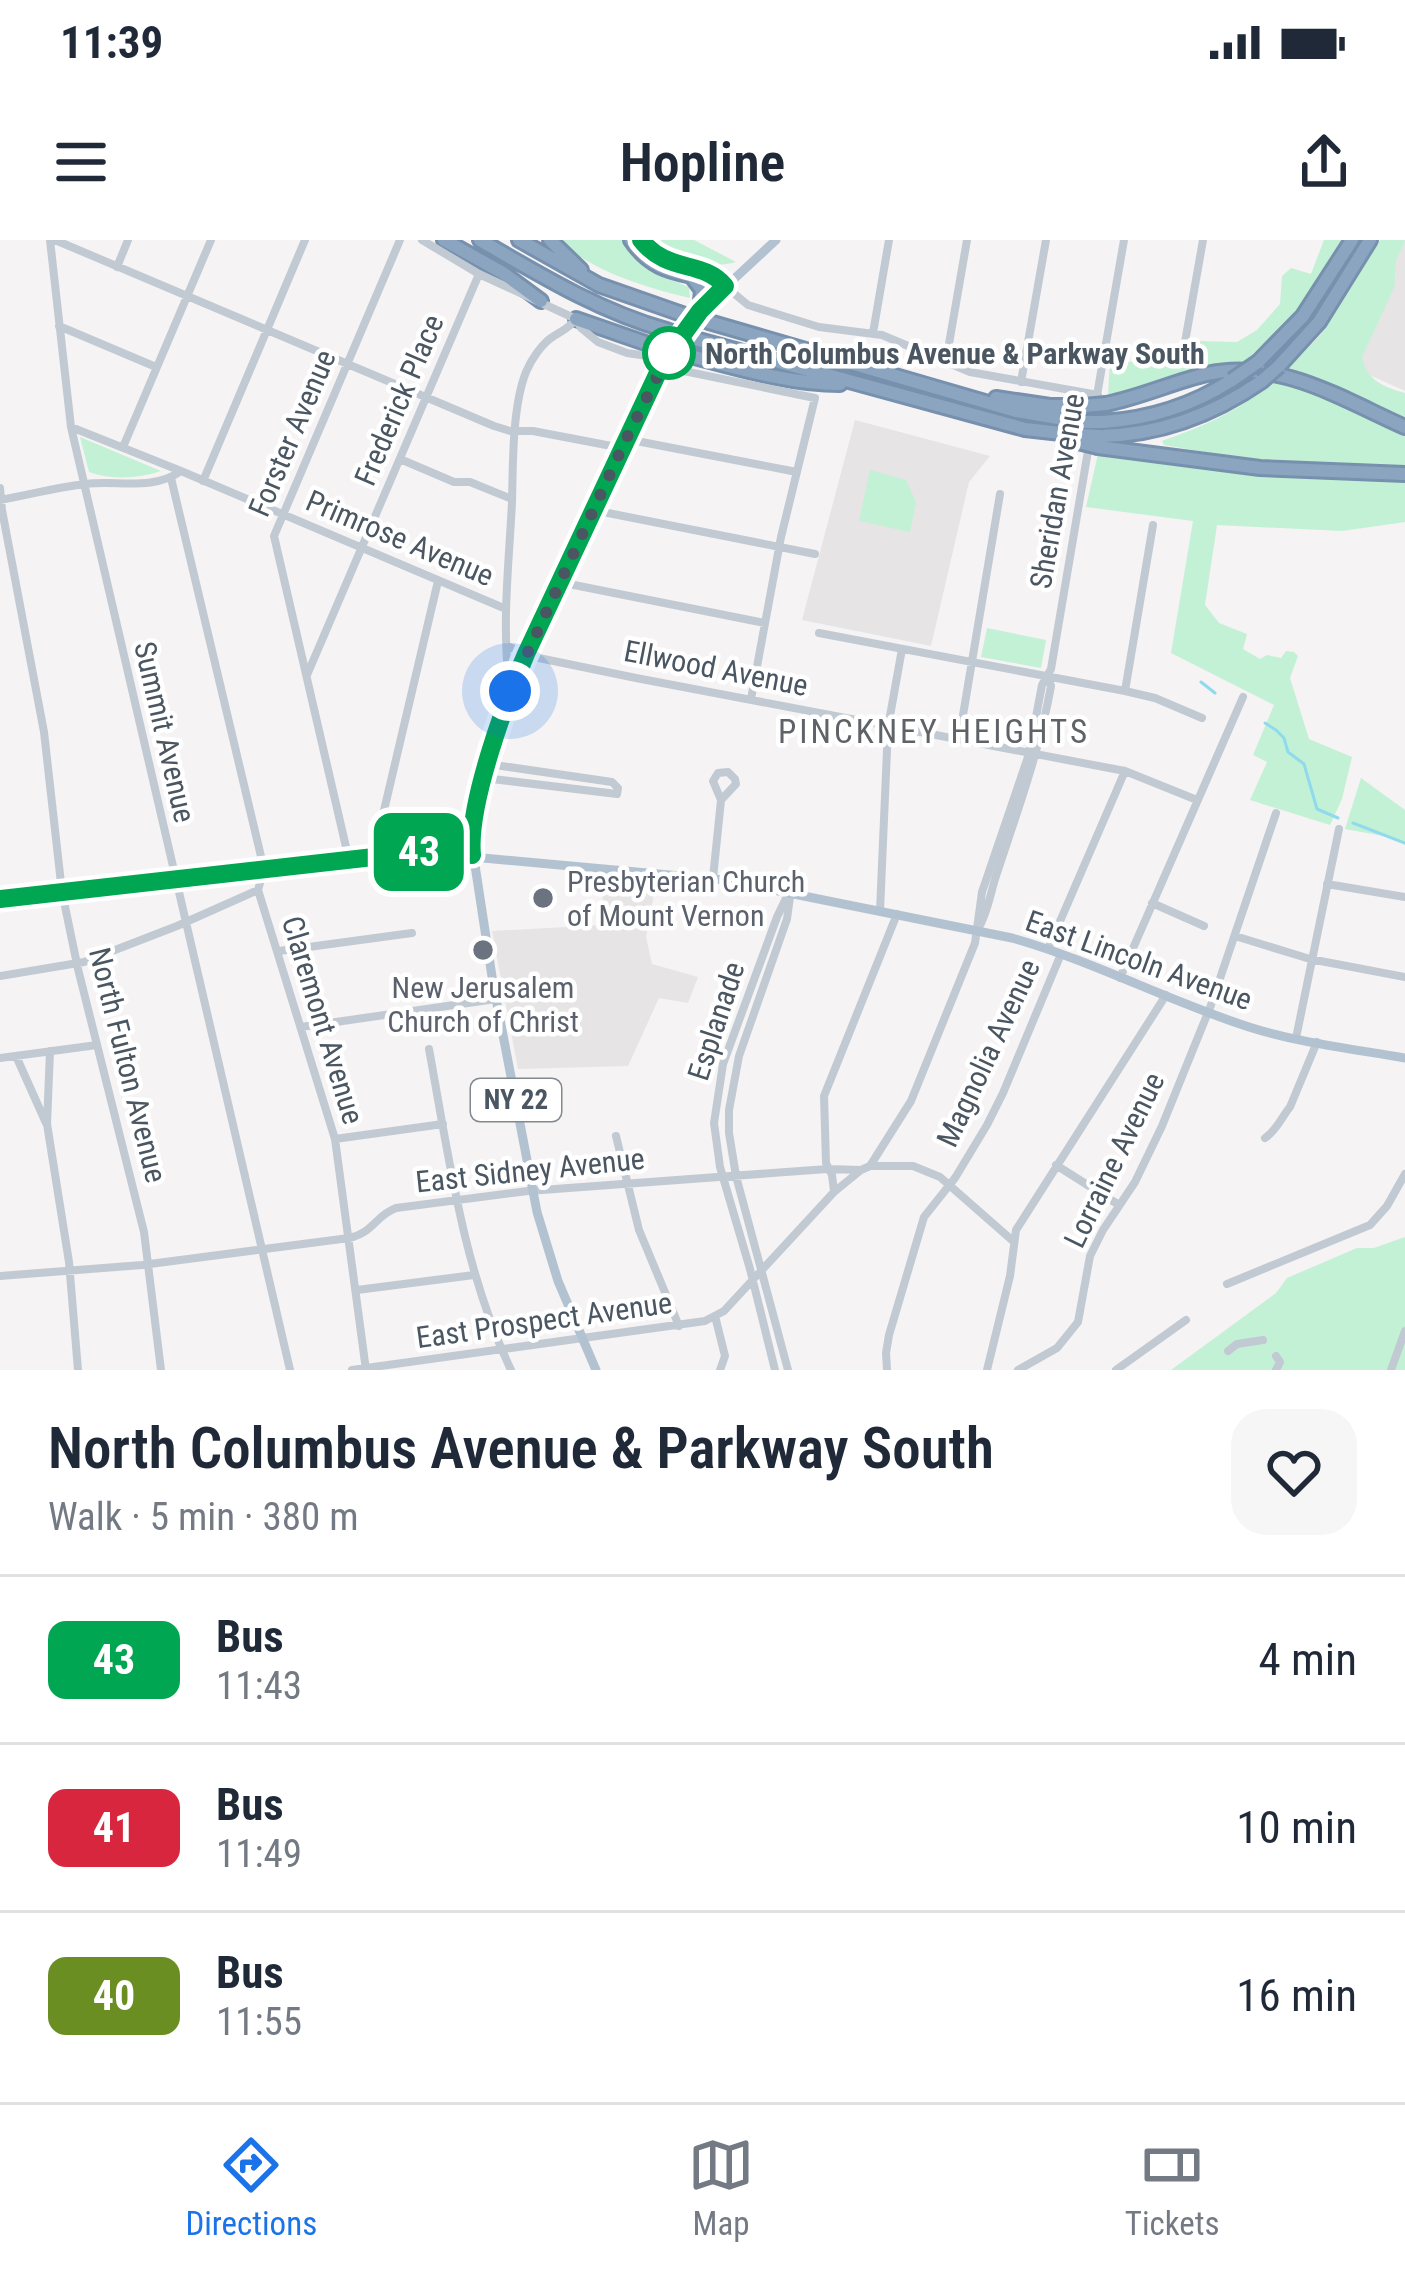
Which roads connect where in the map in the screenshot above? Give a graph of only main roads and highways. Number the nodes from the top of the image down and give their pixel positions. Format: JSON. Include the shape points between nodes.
{"nodes":[{"id":1,"x":444,"y":240,"type":"edge"},
{"id":2,"x":480,"y":240,"type":"edge"},
{"id":3,"x":519,"y":240,"type":"edge"},
{"id":4,"x":550,"y":240,"type":"edge"},
{"id":5,"x":631,"y":240,"type":"edge"},
{"id":6,"x":641,"y":240,"type":"edge"},
{"id":7,"x":776,"y":240,"type":"edge"},
{"id":8,"x":1352,"y":240,"type":"edge"},
{"id":9,"x":1370,"y":240,"type":"edge"},
{"id":10,"x":692,"y":277,"type":"junction"},
{"id":11,"x":596,"y":283,"type":"junction"},
{"id":12,"x":725,"y":286,"type":"junction"},
{"id":13,"x":541,"y":301,"type":"road end"},
{"id":14,"x":705,"y":316,"type":"junction"},
{"id":15,"x":576,"y":319,"type":"road end"},
{"id":16,"x":862,"y":385,"type":"junction"},
{"id":17,"x":966,"y":395,"type":"junction"},
{"id":18,"x":1405,"y":428,"type":"edge"},
{"id":19,"x":1079,"y":433,"type":"junction"},
{"id":20,"x":1100,"y":435,"type":"junction"},
{"id":21,"x":1405,"y":474,"type":"edge"},
{"id":22,"x":472,"y":855,"type":"junction"},
{"id":23,"x":0,"y":899,"type":"edge"},
{"id":24,"x":1405,"y":1058,"type":"edge"},
{"id":25,"x":596,"y":1370,"type":"edge"}],
"edges":[{"from":1,"to":13,"type":"highway"},
{"from":2,"to":16,"type":"highway","bridge":true,"via":[[597,305]]},
{"from":3,"to":11,"type":"highway"},
{"from":4,"to":11,"type":"highway"},
{"from":5,"to":10,"type":"highway","via":[[656,266]]},
{"from":6,"to":12,"type":"highway","via":[[664,260],[710,273]]},
{"from":7,"to":12,"type":"main road","number":"NY 22"},
{"from":8,"to":20,"type":"highway","bridge":true,"via":[[1303,316],[1258,362],[1178,407]]},
{"from":9,"to":20,"type":"highway","bridge":true,"via":[[1318,322],[1262,381],[1185,422]]},
{"from":10,"to":12,"type":"highway"},
{"from":10,"to":14,"type":"highway"},
{"from":11,"to":14,"type":"highway","bridge":true},
{"from":12,"to":14,"type":"main road","number":"NY 22"},
{"from":14,"to":17,"type":"highway"},
{"from":14,"to":22,"type":"main road","number":"NY 22","via":[[663,362],[510,691]]},
{"from":15,"to":16,"type":"highway","bridge":true,"via":[[683,354],[821,384]]},
{"from":16,"to":19,"type":"highway","via":[[1037,432]]},
{"from":17,"to":18,"type":"highway","bridge":true,"via":[[1084,406],[1207,374],[1258,370]]},
{"from":17,"to":19,"type":"highway"},
{"from":19,"to":20,"type":"highway","bridge":true},
{"from":19,"to":20,"type":"highway","bridge":true},
{"from":20,"to":21,"type":"highway","via":[[1260,468]]},
{"from":22,"to":23,"type":"main road","name":"East Lincoln Avenue","via":[[447,850]]},
{"from":22,"to":24,"type":"main road","name":"East Lincoln Avenue","via":[[712,878],[977,930],[1254,1028]]},
{"from":22,"to":25,"type":"main road","number":"NY 22","via":[[533,1190],[552,1264]]}]}
